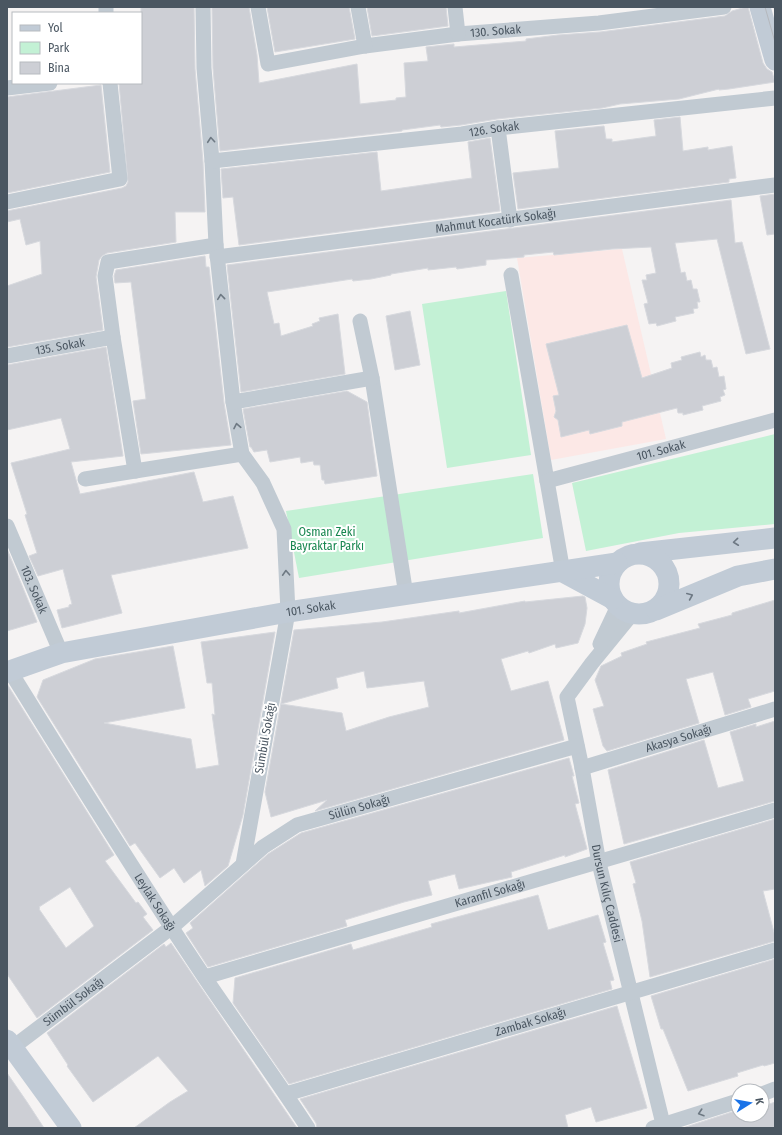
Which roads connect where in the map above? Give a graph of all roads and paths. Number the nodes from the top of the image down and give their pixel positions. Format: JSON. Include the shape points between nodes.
{"nodes":[{"id":1,"x":203,"y":7,"type":"edge"},
{"id":2,"x":258,"y":7,"type":"edge"},
{"id":3,"x":358,"y":7,"type":"edge"},
{"id":4,"x":455,"y":7,"type":"edge"},
{"id":5,"x":724,"y":7,"type":"edge"},
{"id":6,"x":760,"y":7,"type":"edge"},
{"id":7,"x":458,"y":34,"type":"junction"},
{"id":8,"x":365,"y":46,"type":"junction"},
{"id":9,"x":775,"y":60,"type":"edge"},
{"id":10,"x":41,"y":84,"type":"edge"},
{"id":11,"x":110,"y":84,"type":"edge"},
{"id":12,"x":7,"y":88,"type":"edge"},
{"id":13,"x":775,"y":98,"type":"edge"},
{"id":14,"x":498,"y":128,"type":"junction"},
{"id":15,"x":212,"y":161,"type":"junction"},
{"id":16,"x":775,"y":185,"type":"edge"},
{"id":17,"x":7,"y":202,"type":"edge"},
{"id":18,"x":510,"y":220,"type":"junction"},
{"id":19,"x":216,"y":251,"type":"junction"},
{"id":20,"x":511,"y":275,"type":"dead end"},
{"id":21,"x":360,"y":321,"type":"dead end"},
{"id":22,"x":113,"y":337,"type":"junction"},
{"id":23,"x":7,"y":356,"type":"edge"},
{"id":24,"x":372,"y":378,"type":"junction"},
{"id":25,"x":233,"y":402,"type":"junction"},
{"id":26,"x":775,"y":420,"type":"edge"},
{"id":27,"x":242,"y":454,"type":"junction"},
{"id":28,"x":134,"y":471,"type":"junction"},
{"id":29,"x":85,"y":479,"type":"dead end"},
{"id":30,"x":547,"y":480,"type":"junction"},
{"id":31,"x":7,"y":526,"type":"edge"},
{"id":32,"x":775,"y":538,"type":"edge"},
{"id":33,"x":11,"y":545,"type":"edge"},
{"id":34,"x":638,"y":554,"type":"junction"},
{"id":35,"x":617,"y":563,"type":"junction"},
{"id":36,"x":775,"y":568,"type":"edge"},
{"id":37,"x":563,"y":572,"type":"junction"},
{"id":38,"x":406,"y":595,"type":"junction"},
{"id":39,"x":621,"y":606,"type":"junction"},
{"id":40,"x":654,"y":611,"type":"junction"},
{"id":41,"x":288,"y":612,"type":"junction"},
{"id":42,"x":61,"y":653,"type":"junction"},
{"id":43,"x":8,"y":672,"type":"edge"},
{"id":44,"x":775,"y":709,"type":"edge"},
{"id":45,"x":577,"y":746,"type":"junction"},
{"id":46,"x":582,"y":768,"type":"junction"},
{"id":47,"x":775,"y":810,"type":"edge"},
{"id":48,"x":599,"y":863,"type":"junction"},
{"id":49,"x":243,"y":864,"type":"junction"},
{"id":50,"x":172,"y":927,"type":"junction"},
{"id":51,"x":775,"y":950,"type":"edge"},
{"id":52,"x":205,"y":977,"type":"junction"},
{"id":53,"x":631,"y":992,"type":"junction"},
{"id":54,"x":10,"y":1044,"type":"edge"},
{"id":55,"x":286,"y":1094,"type":"junction"},
{"id":56,"x":730,"y":1104,"type":"edge"},
{"id":57,"x":660,"y":1127,"type":"edge"},
{"id":58,"x":71,"y":1128,"type":"edge"},
{"id":59,"x":308,"y":1128,"type":"edge"}],
"edges":[{"from":15,"to":1,"type":"street","one_way":true,"via":[[204,68]]},
{"from":2,"to":8,"type":"street","name":"130. Sokak","via":[[268,64]]},
{"from":3,"to":8,"type":"street"},
{"from":4,"to":7,"type":"street"},
{"from":5,"to":7,"type":"street","name":"130. Sokak","via":[[599,23]]},
{"from":6,"to":9,"type":"street"},
{"from":7,"to":8,"type":"street","name":"130. Sokak"},
{"from":10,"to":12,"type":"street"},
{"from":11,"to":17,"type":"street","via":[[120,179]]},
{"from":13,"to":14,"type":"street","name":"126. Sokak"},
{"from":14,"to":15,"type":"street","name":"126. Sokak","via":[[455,135]]},
{"from":14,"to":18,"type":"street"},
{"from":15,"to":19,"type":"street"},
{"from":16,"to":18,"type":"street","name":"Mahmut Kocatürk Sokağı"},
{"from":18,"to":19,"type":"street","name":"Mahmut Kocatürk Sokağı"},
{"from":19,"to":22,"type":"street","name":"Mahmut Kocatürk Sokağı","via":[[108,262],[105,276]]},
{"from":25,"to":19,"type":"street","one_way":true},
{"from":20,"to":30,"type":"street"},
{"from":21,"to":24,"type":"street"},
{"from":22,"to":23,"type":"street","name":"135. Sokak"},
{"from":22,"to":28,"type":"street"},
{"from":24,"to":25,"type":"street"},
{"from":24,"to":38,"type":"street"},
{"from":27,"to":25,"type":"street","one_way":true},
{"from":26,"to":30,"type":"street","name":"101. Sokak"},
{"from":27,"to":28,"type":"street"},
{"from":41,"to":27,"type":"street","name":"Sümbül Sokağı","one_way":true,"via":[[284,529],[263,483]]},
{"from":28,"to":29,"type":"street"},
{"from":30,"to":37,"type":"street"},
{"from":31,"to":33,"type":"street","name":"103. Sokak"},
{"from":32,"to":34,"type":"street","one_way":true},
{"from":33,"to":42,"type":"street","name":"103. Sokak"},
{"from":34,"to":35,"type":"street","via":[[630,555]]},
{"from":34,"to":40,"type":"street","via":[[648,555],[657,560],[669,576],[667,596],[662,605]]},
{"from":35,"to":37,"type":"street","name":"101. Sokak"},
{"from":35,"to":39,"type":"street","via":[[609,581],[609,590]]},
{"from":40,"to":36,"type":"street","one_way":true,"via":[[738,576]]},
{"from":37,"to":38,"type":"street","name":"101. Sokak"},
{"from":37,"to":39,"type":"street"},
{"from":38,"to":41,"type":"street","name":"101. Sokak"},
{"from":39,"to":40,"type":"street","via":[[647,614]]},
{"from":39,"to":45,"type":"street","name":"Dursun Kılıç Caddesi","via":[[592,663],[567,697]]},
{"from":41,"to":42,"type":"street","name":"101. Sokak"},
{"from":41,"to":49,"type":"street","name":"Sümbül Sokağı"},
{"from":42,"to":43,"type":"street","name":"101. Sokak"},
{"from":43,"to":50,"type":"street","name":"Leylak Sokağı"},
{"from":44,"to":46,"type":"street","name":"Akasya Sokağı"},
{"from":45,"to":46,"type":"street","name":"Dursun Kılıç Caddesi"},
{"from":45,"to":49,"type":"street","name":"Sülün Sokağı","via":[[297,825],[263,847]]},
{"from":46,"to":48,"type":"street","name":"Dursun Kılıç Caddesi"},
{"from":47,"to":48,"type":"street","name":"Karanfil Sokağı"},
{"from":48,"to":52,"type":"street","name":"Karanfil Sokağı"},
{"from":48,"to":53,"type":"street","name":"Dursun Kılıç Caddesi"},
{"from":49,"to":50,"type":"street","name":"Sülün Sokağı"},
{"from":50,"to":52,"type":"street","name":"Leylak Sokağı"},
{"from":50,"to":54,"type":"street","name":"Sümbül Sokağı"},
{"from":51,"to":53,"type":"street","name":"Zambak Sokağı"},
{"from":52,"to":55,"type":"street","name":"Leylak Sokağı"},
{"from":53,"to":55,"type":"street","name":"Zambak Sokağı"},
{"from":53,"to":57,"type":"street","name":"Dursun Kılıç Caddesi"},
{"from":54,"to":58,"type":"street"},
{"from":55,"to":59,"type":"street","name":"Leylak Sokağı"},
{"from":56,"to":57,"type":"street","one_way":true}]}
